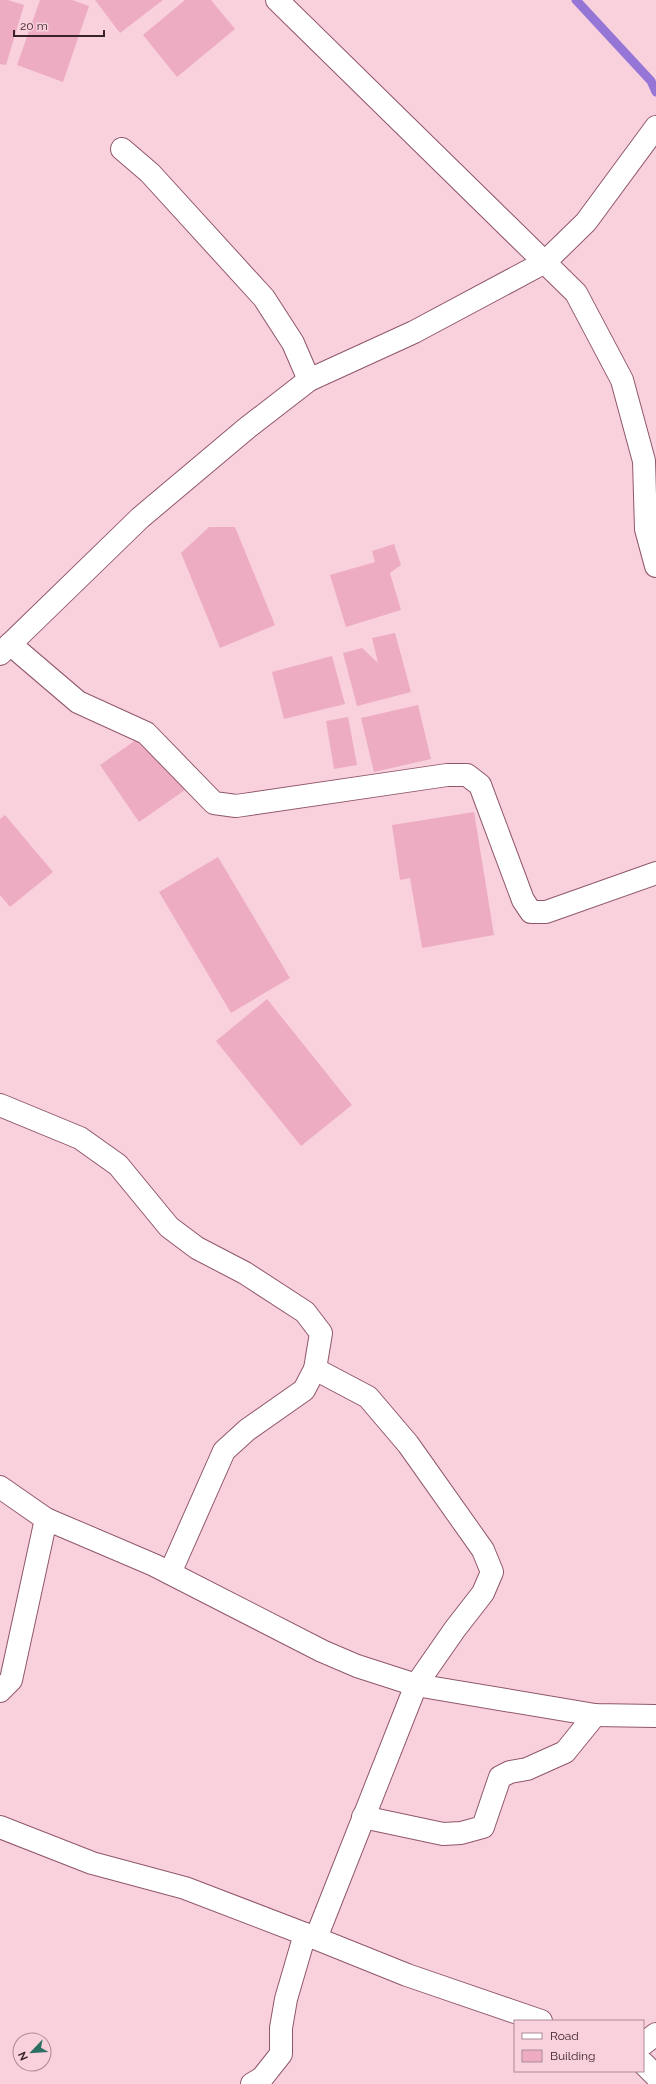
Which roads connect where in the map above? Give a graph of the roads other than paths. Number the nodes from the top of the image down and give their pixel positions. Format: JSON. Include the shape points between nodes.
{"nodes":[{"id":1,"x":277,"y":0,"type":"edge"},
{"id":2,"x":656,"y":127,"type":"edge"},
{"id":3,"x":122,"y":149,"type":"dead end"},
{"id":4,"x":545,"y":262,"type":"junction"},
{"id":5,"x":309,"y":380,"type":"junction"},
{"id":6,"x":656,"y":566,"type":"edge"},
{"id":7,"x":5,"y":649,"type":"edge"},
{"id":8,"x":656,"y":873,"type":"edge"},
{"id":9,"x":0,"y":1105,"type":"edge"},
{"id":10,"x":315,"y":1368,"type":"junction"},
{"id":11,"x":0,"y":1487,"type":"edge"},
{"id":12,"x":46,"y":1519,"type":"junction"},
{"id":13,"x":170,"y":1573,"type":"junction"},
{"id":14,"x":416,"y":1685,"type":"junction"},
{"id":15,"x":0,"y":1691,"type":"edge"},
{"id":16,"x":595,"y":1715,"type":"junction"},
{"id":17,"x":656,"y":1716,"type":"edge"},
{"id":18,"x":363,"y":1817,"type":"junction"},
{"id":19,"x":0,"y":1827,"type":"edge"},
{"id":20,"x":311,"y":1936,"type":"junction"},
{"id":21,"x":538,"y":2020,"type":"edge"},
{"id":22,"x":656,"y":2034,"type":"edge"},
{"id":23,"x":644,"y":2043,"type":"edge"},
{"id":24,"x":644,"y":2064,"type":"edge"},
{"id":25,"x":656,"y":2076,"type":"edge"},
{"id":26,"x":252,"y":2084,"type":"edge"}],
"edges":[{"from":1,"to":4,"type":"street"},
{"from":2,"to":4,"type":"street","via":[[586,222]]},
{"from":3,"to":5,"type":"street","via":[[150,173],[264,298],[293,343]]},
{"from":4,"to":5,"type":"street","via":[[414,332]]},
{"from":4,"to":6,"type":"street","via":[[576,293],[622,380],[644,461],[646,529]]},
{"from":5,"to":7,"type":"street","via":[[247,428],[140,518]]},
{"from":7,"to":8,"type":"street","via":[[78,702],[146,733],[214,802],[236,806],[447,775],[466,775],[480,785],[523,900],[531,912],[546,912]]},
{"from":9,"to":10,"type":"street","via":[[80,1138],[118,1165],[169,1227],[197,1248],[245,1273],[305,1312],[321,1333]]},
{"from":10,"to":13,"type":"street","via":[[304,1390],[247,1430],[224,1451]]},
{"from":10,"to":14,"type":"street","via":[[368,1397],[403,1438],[482,1550],[492,1572],[483,1593],[455,1628]]},
{"from":11,"to":12,"type":"street"},
{"from":12,"to":13,"type":"street"},
{"from":12,"to":15,"type":"street","via":[[11,1680]]},
{"from":13,"to":14,"type":"street","via":[[322,1651],[357,1666]]},
{"from":14,"to":16,"type":"street"},
{"from":14,"to":18,"type":"street"},
{"from":16,"to":17,"type":"street"},
{"from":16,"to":18,"type":"street","via":[[565,1752],[528,1770],[510,1772],[500,1777],[483,1827],[462,1833],[443,1834]]},
{"from":18,"to":20,"type":"street"},
{"from":19,"to":20,"type":"street","via":[[92,1863],[185,1888]]},
{"from":20,"to":21,"type":"street","via":[[407,1975]]},
{"from":20,"to":26,"type":"street","via":[[286,2000],[281,2028],[281,2054],[262,2078]]},
{"from":22,"to":23,"type":"street"},
{"from":24,"to":25,"type":"street"}]}
